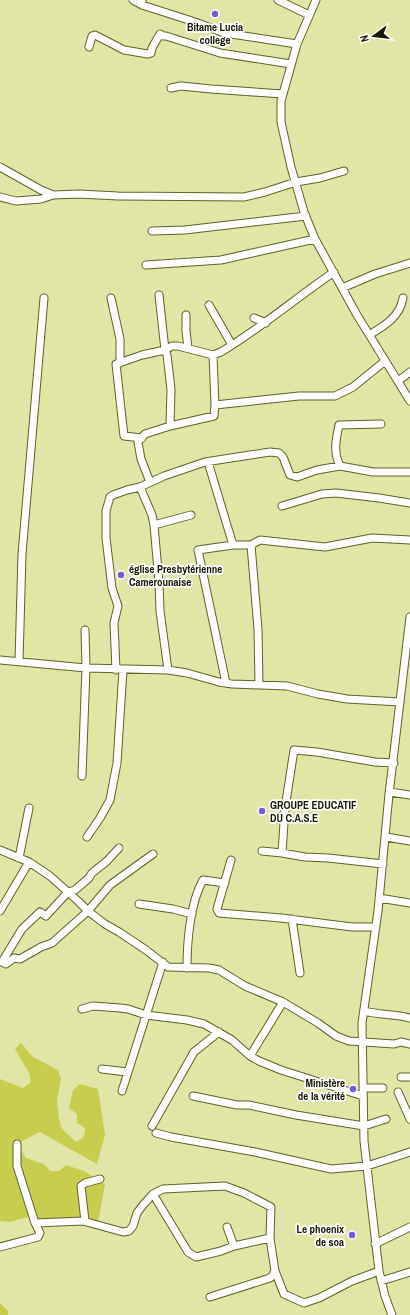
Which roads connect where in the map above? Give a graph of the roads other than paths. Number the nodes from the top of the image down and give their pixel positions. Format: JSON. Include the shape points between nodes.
{"nodes":[{"id":1,"x":133,"y":0,"type":"edge"},
{"id":2,"x":278,"y":0,"type":"edge"},
{"id":3,"x":316,"y":0,"type":"edge"},
{"id":4,"x":142,"y":2,"type":"edge"},
{"id":5,"x":309,"y":15,"type":"junction"},
{"id":6,"x":298,"y":44,"type":"junction"},
{"id":7,"x":89,"y":47,"type":"dead end"},
{"id":8,"x":291,"y":64,"type":"junction"},
{"id":9,"x":171,"y":88,"type":"dead end"},
{"id":10,"x":283,"y":94,"type":"junction"},
{"id":11,"x":0,"y":167,"type":"edge"},
{"id":12,"x":344,"y":171,"type":"dead end"},
{"id":13,"x":296,"y":182,"type":"junction"},
{"id":14,"x":53,"y":194,"type":"junction"},
{"id":15,"x":0,"y":197,"type":"edge"},
{"id":16,"x":306,"y":216,"type":"junction"},
{"id":17,"x":152,"y":231,"type":"dead end"},
{"id":18,"x":314,"y":239,"type":"junction"},
{"id":19,"x":410,"y":262,"type":"edge"},
{"id":20,"x":146,"y":265,"type":"dead end"},
{"id":21,"x":334,"y":272,"type":"junction"},
{"id":22,"x":342,"y":288,"type":"junction"},
{"id":23,"x":159,"y":295,"type":"dead end"},
{"id":24,"x":44,"y":298,"type":"dead end"},
{"id":25,"x":111,"y":298,"type":"dead end"},
{"id":26,"x":403,"y":298,"type":"dead end"},
{"id":27,"x":209,"y":305,"type":"dead end"},
{"id":28,"x":186,"y":315,"type":"dead end"},
{"id":29,"x":254,"y":318,"type":"dead end"},
{"id":30,"x":266,"y":323,"type":"junction"},
{"id":31,"x":369,"y":335,"type":"junction"},
{"id":32,"x":232,"y":345,"type":"junction"},
{"id":33,"x":188,"y":348,"type":"junction"},
{"id":34,"x":165,"y":350,"type":"junction"},
{"id":35,"x":213,"y":355,"type":"junction"},
{"id":36,"x":385,"y":361,"type":"junction"},
{"id":37,"x":120,"y":363,"type":"junction"},
{"id":38,"x":410,"y":372,"type":"edge"},
{"id":39,"x":398,"y":381,"type":"junction"},
{"id":40,"x":410,"y":401,"type":"edge"},
{"id":41,"x":215,"y":405,"type":"junction"},
{"id":42,"x":381,"y":424,"type":"dead end"},
{"id":43,"x":170,"y":426,"type":"junction"},
{"id":44,"x":142,"y":438,"type":"junction"},
{"id":45,"x":208,"y":462,"type":"junction"},
{"id":46,"x":340,"y":466,"type":"junction"},
{"id":47,"x":410,"y":472,"type":"edge"},
{"id":48,"x":150,"y":482,"type":"junction"},
{"id":49,"x":140,"y":487,"type":"junction"},
{"id":50,"x":410,"y":503,"type":"edge"},
{"id":51,"x":282,"y":506,"type":"dead end"},
{"id":52,"x":191,"y":515,"type":"dead end"},
{"id":53,"x":154,"y":526,"type":"junction"},
{"id":54,"x":410,"y":540,"type":"edge"},
{"id":55,"x":234,"y":545,"type":"junction"},
{"id":56,"x":251,"y":545,"type":"junction"},
{"id":57,"x":410,"y":617,"type":"edge"},
{"id":58,"x":85,"y":630,"type":"dead end"},
{"id":59,"x":0,"y":660,"type":"edge"},
{"id":60,"x":19,"y":661,"type":"junction"},
{"id":61,"x":86,"y":668,"type":"junction"},
{"id":62,"x":119,"y":670,"type":"junction"},
{"id":63,"x":168,"y":670,"type":"junction"},
{"id":64,"x":226,"y":683,"type":"junction"},
{"id":65,"x":258,"y":684,"type":"junction"},
{"id":66,"x":400,"y":702,"type":"junction"},
{"id":67,"x":394,"y":763,"type":"junction"},
{"id":68,"x":82,"y":776,"type":"dead end"},
{"id":69,"x":390,"y":792,"type":"junction"},
{"id":70,"x":410,"y":795,"type":"edge"},
{"id":71,"x":29,"y":808,"type":"dead end"},
{"id":72,"x":87,"y":837,"type":"dead end"},
{"id":73,"x":386,"y":837,"type":"junction"},
{"id":74,"x":410,"y":840,"type":"edge"},
{"id":75,"x":119,"y":848,"type":"dead end"},
{"id":76,"x":0,"y":851,"type":"edge"},
{"id":77,"x":262,"y":852,"type":"dead end"},
{"id":78,"x":282,"y":853,"type":"junction"},
{"id":79,"x":153,"y":854,"type":"dead end"},
{"id":80,"x":19,"y":858,"type":"junction"},
{"id":81,"x":231,"y":860,"type":"dead end"},
{"id":82,"x":29,"y":862,"type":"junction"},
{"id":83,"x":383,"y":864,"type":"junction"},
{"id":84,"x":224,"y":883,"type":"junction"},
{"id":85,"x":68,"y":892,"type":"junction"},
{"id":86,"x":0,"y":895,"type":"edge"},
{"id":87,"x":7,"y":898,"type":"junction"},
{"id":88,"x":379,"y":898,"type":"junction"},
{"id":89,"x":410,"y":903,"type":"edge"},
{"id":90,"x":139,"y":904,"type":"dead end"},
{"id":91,"x":0,"y":911,"type":"edge"},
{"id":92,"x":88,"y":911,"type":"junction"},
{"id":93,"x":192,"y":914,"type":"junction"},
{"id":94,"x":292,"y":919,"type":"junction"},
{"id":95,"x":376,"y":927,"type":"junction"},
{"id":96,"x":163,"y":962,"type":"junction"},
{"id":97,"x":187,"y":968,"type":"junction"},
{"id":98,"x":300,"y":973,"type":"dead end"},
{"id":99,"x":283,"y":1002,"type":"junction"},
{"id":100,"x":82,"y":1009,"type":"dead end"},
{"id":101,"x":364,"y":1011,"type":"junction"},
{"id":102,"x":146,"y":1015,"type":"junction"},
{"id":103,"x":409,"y":1015,"type":"edge"},
{"id":104,"x":219,"y":1032,"type":"junction"},
{"id":105,"x":362,"y":1042,"type":"junction"},
{"id":106,"x":410,"y":1044,"type":"edge"},
{"id":107,"x":250,"y":1056,"type":"junction"},
{"id":108,"x":102,"y":1069,"type":"dead end"},
{"id":109,"x":127,"y":1072,"type":"junction"},
{"id":110,"x":401,"y":1077,"type":"dead end"},
{"id":111,"x":410,"y":1077,"type":"edge"},
{"id":112,"x":363,"y":1088,"type":"junction"},
{"id":113,"x":383,"y":1088,"type":"dead end"},
{"id":114,"x":122,"y":1091,"type":"dead end"},
{"id":115,"x":398,"y":1092,"type":"dead end"},
{"id":116,"x":193,"y":1096,"type":"dead end"},
{"id":117,"x":363,"y":1096,"type":"junction"},
{"id":118,"x":386,"y":1118,"type":"dead end"},
{"id":119,"x":410,"y":1119,"type":"edge"},
{"id":120,"x":364,"y":1126,"type":"junction"},
{"id":121,"x":17,"y":1144,"type":"dead end"},
{"id":122,"x":410,"y":1152,"type":"edge"},
{"id":123,"x":367,"y":1166,"type":"junction"},
{"id":124,"x":100,"y":1179,"type":"dead end"},
{"id":125,"x":153,"y":1194,"type":"junction"},
{"id":126,"x":85,"y":1221,"type":"junction"},
{"id":127,"x":35,"y":1224,"type":"junction"},
{"id":128,"x":227,"y":1227,"type":"dead end"},
{"id":129,"x":410,"y":1227,"type":"edge"},
{"id":130,"x":270,"y":1238,"type":"junction"},
{"id":131,"x":375,"y":1244,"type":"junction"},
{"id":132,"x":234,"y":1246,"type":"junction"},
{"id":133,"x":0,"y":1247,"type":"edge"},
{"id":134,"x":275,"y":1271,"type":"junction"},
{"id":135,"x":379,"y":1271,"type":"junction"},
{"id":136,"x":410,"y":1272,"type":"edge"},
{"id":137,"x":381,"y":1281,"type":"junction"},
{"id":138,"x":210,"y":1297,"type":"dead end"},
{"id":139,"x":392,"y":1315,"type":"edge"}],
"edges":[{"from":1,"to":4,"type":"street"},
{"from":2,"to":5,"type":"street"},
{"from":3,"to":5,"type":"street"},
{"from":4,"to":6,"type":"street","via":[[224,32]]},
{"from":5,"to":6,"type":"street"},
{"from":6,"to":8,"type":"street"},
{"from":7,"to":8,"type":"street","via":[[92,36],[95,35],[124,50],[151,53],[160,34],[220,53]]},
{"from":8,"to":10,"type":"street"},
{"from":9,"to":10,"type":"street","via":[[181,86]]},
{"from":10,"to":13,"type":"street","via":[[281,122]]},
{"from":11,"to":14,"type":"street"},
{"from":12,"to":13,"type":"street"},
{"from":13,"to":14,"type":"street","via":[[244,197]]},
{"from":13,"to":16,"type":"street"},
{"from":14,"to":15,"type":"street","via":[[16,201]]},
{"from":16,"to":17,"type":"street","via":[[185,230]]},
{"from":16,"to":18,"type":"street"},
{"from":18,"to":20,"type":"street","via":[[221,260]]},
{"from":18,"to":21,"type":"street"},
{"from":19,"to":22,"type":"street"},
{"from":21,"to":22,"type":"street"},
{"from":21,"to":30,"type":"street"},
{"from":22,"to":31,"type":"street"},
{"from":23,"to":34,"type":"street"},
{"from":24,"to":60,"type":"street","via":[[22,554]]},
{"from":25,"to":37,"type":"street","via":[[120,338]]},
{"from":26,"to":31,"type":"street","via":[[398,314]]},
{"from":27,"to":32,"type":"street"},
{"from":28,"to":33,"type":"street"},
{"from":29,"to":30,"type":"street"},
{"from":30,"to":32,"type":"street"},
{"from":31,"to":36,"type":"street"},
{"from":32,"to":35,"type":"street"},
{"from":33,"to":34,"type":"street","via":[[172,346]]},
{"from":33,"to":35,"type":"street"},
{"from":34,"to":37,"type":"street"},
{"from":34,"to":43,"type":"street","via":[[171,389]]},
{"from":35,"to":41,"type":"street"},
{"from":36,"to":39,"type":"street"},
{"from":36,"to":41,"type":"street","via":[[353,387],[335,396],[299,396]]},
{"from":37,"to":44,"type":"street","via":[[116,364],[124,436]]},
{"from":38,"to":39,"type":"street"},
{"from":39,"to":40,"type":"street"},
{"from":41,"to":43,"type":"street","via":[[214,416]]},
{"from":42,"to":46,"type":"street","via":[[339,425],[335,450]]},
{"from":43,"to":44,"type":"street","via":[[145,434]]},
{"from":44,"to":48,"type":"street","via":[[138,442],[138,449]]},
{"from":45,"to":46,"type":"street","via":[[270,452],[279,453],[290,475],[297,477]]},
{"from":45,"to":48,"type":"street"},
{"from":45,"to":55,"type":"street"},
{"from":46,"to":47,"type":"street","via":[[373,472]]},
{"from":48,"to":49,"type":"street"},
{"from":49,"to":53,"type":"street"},
{"from":49,"to":62,"type":"street","via":[[113,495],[108,501],[106,511],[106,538],[112,588],[118,606],[114,624]]},
{"from":50,"to":51,"type":"street","via":[[322,494]]},
{"from":52,"to":53,"type":"street"},
{"from":53,"to":63,"type":"street","via":[[160,611]]},
{"from":54,"to":56,"type":"street","via":[[372,538],[325,546],[260,540]]},
{"from":55,"to":56,"type":"street"},
{"from":55,"to":64,"type":"street","via":[[198,550]]},
{"from":56,"to":65,"type":"street","via":[[258,629]]},
{"from":57,"to":66,"type":"street"},
{"from":58,"to":61,"type":"street"},
{"from":59,"to":60,"type":"street"},
{"from":60,"to":61,"type":"street","via":[[38,665]]},
{"from":61,"to":62,"type":"street"},
{"from":61,"to":68,"type":"street"},
{"from":62,"to":63,"type":"street"},
{"from":62,"to":72,"type":"street","via":[[118,763],[110,800]]},
{"from":63,"to":64,"type":"street"},
{"from":64,"to":65,"type":"street"},
{"from":65,"to":66,"type":"street","via":[[287,686],[348,699]]},
{"from":66,"to":67,"type":"street"},
{"from":67,"to":69,"type":"street"},
{"from":67,"to":78,"type":"street","via":[[294,750],[285,808]]},
{"from":69,"to":70,"type":"street"},
{"from":69,"to":73,"type":"street"},
{"from":71,"to":80,"type":"street"},
{"from":73,"to":74,"type":"street"},
{"from":73,"to":83,"type":"street"},
{"from":75,"to":85,"type":"street","via":[[75,890]]},
{"from":76,"to":80,"type":"street"},
{"from":77,"to":78,"type":"street"},
{"from":78,"to":83,"type":"street"},
{"from":79,"to":92,"type":"street","via":[[110,885]]},
{"from":80,"to":82,"type":"street"},
{"from":81,"to":84,"type":"street"},
{"from":82,"to":85,"type":"street"},
{"from":82,"to":87,"type":"street"},
{"from":83,"to":88,"type":"street"},
{"from":84,"to":93,"type":"street","via":[[203,880],[198,888]]},
{"from":84,"to":94,"type":"street","via":[[219,913]]},
{"from":85,"to":92,"type":"street"},
{"from":85,"to":92,"type":"street","via":[[46,916],[40,912],[22,929],[2,962],[6,964],[14,958],[20,959],[51,943]]},
{"from":86,"to":87,"type":"street"},
{"from":87,"to":91,"type":"street"},
{"from":88,"to":89,"type":"street"},
{"from":88,"to":95,"type":"street"},
{"from":90,"to":93,"type":"street","via":[[173,908]]},
{"from":92,"to":96,"type":"street"},
{"from":93,"to":97,"type":"street"},
{"from":94,"to":95,"type":"street"},
{"from":94,"to":98,"type":"street"},
{"from":95,"to":101,"type":"street"},
{"from":96,"to":97,"type":"street","via":[[168,967]]},
{"from":96,"to":102,"type":"street"},
{"from":97,"to":99,"type":"street","via":[[219,970],[245,986]]},
{"from":99,"to":105,"type":"street","via":[[336,1036]]},
{"from":99,"to":107,"type":"street"},
{"from":100,"to":102,"type":"street","via":[[93,1006],[120,1008]]},
{"from":101,"to":103,"type":"street","via":[[378,1015]]},
{"from":101,"to":105,"type":"street"},
{"from":102,"to":104,"type":"street","via":[[193,1021]]},
{"from":102,"to":109,"type":"street"},
{"from":104,"to":107,"type":"street"},
{"from":104,"to":123,"type":"street","via":[[194,1052],[154,1130],[171,1137],[331,1169]]},
{"from":105,"to":106,"type":"street"},
{"from":105,"to":112,"type":"street"},
{"from":107,"to":117,"type":"street","via":[[282,1070]]},
{"from":108,"to":109,"type":"street"},
{"from":109,"to":114,"type":"street"},
{"from":110,"to":111,"type":"street"},
{"from":112,"to":113,"type":"street"},
{"from":112,"to":117,"type":"street"},
{"from":115,"to":119,"type":"street"},
{"from":116,"to":120,"type":"street"},
{"from":117,"to":120,"type":"street"},
{"from":118,"to":120,"type":"street"},
{"from":120,"to":123,"type":"street"},
{"from":121,"to":127,"type":"street","via":[[17,1166]]},
{"from":122,"to":123,"type":"street"},
{"from":123,"to":131,"type":"street"},
{"from":124,"to":126,"type":"street","via":[[81,1186]]},
{"from":125,"to":126,"type":"street","via":[[137,1213],[129,1231],[123,1232]]},
{"from":125,"to":130,"type":"street","via":[[163,1189],[204,1186],[225,1186],[244,1193],[271,1207]]},
{"from":125,"to":132,"type":"street","via":[[188,1252],[196,1257]]},
{"from":126,"to":127,"type":"street"},
{"from":127,"to":133,"type":"street","via":[[40,1233],[38,1237]]},
{"from":128,"to":132,"type":"street"},
{"from":129,"to":131,"type":"street"},
{"from":130,"to":132,"type":"street"},
{"from":130,"to":134,"type":"street"},
{"from":131,"to":135,"type":"street"},
{"from":134,"to":135,"type":"street","via":[[284,1294],[304,1303]]},
{"from":134,"to":138,"type":"street","via":[[270,1278]]},
{"from":135,"to":137,"type":"street"},
{"from":136,"to":137,"type":"street"},
{"from":137,"to":139,"type":"street"}]}
